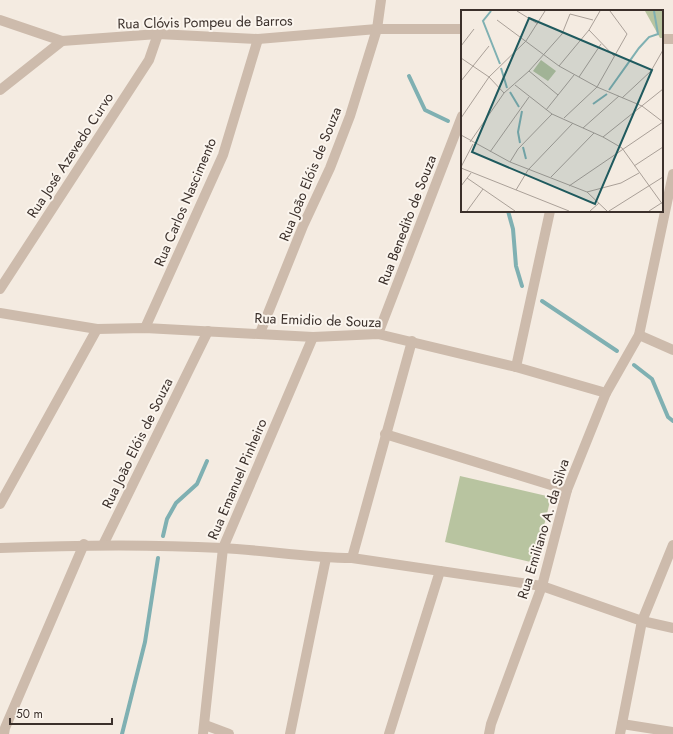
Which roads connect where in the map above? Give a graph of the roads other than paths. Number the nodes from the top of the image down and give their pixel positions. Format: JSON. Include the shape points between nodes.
{"nodes":[{"id":1,"x":381,"y":0,"type":"edge"},
{"id":2,"x":0,"y":20,"type":"edge"},
{"id":3,"x":461,"y":29,"type":"edge"},
{"id":4,"x":377,"y":30,"type":"junction"},
{"id":5,"x":158,"y":34,"type":"junction"},
{"id":6,"x":258,"y":39,"type":"junction"},
{"id":7,"x":663,"y":39,"type":"edge"},
{"id":8,"x":673,"y":40,"type":"edge"},
{"id":9,"x":62,"y":41,"type":"junction"},
{"id":10,"x":0,"y":90,"type":"edge"},
{"id":11,"x":461,"y":119,"type":"edge"},
{"id":12,"x":673,"y":174,"type":"edge"},
{"id":13,"x":550,"y":212,"type":"edge"},
{"id":14,"x":0,"y":289,"type":"edge"},
{"id":15,"x":0,"y":314,"type":"edge"},
{"id":16,"x":145,"y":328,"type":"junction"},
{"id":17,"x":97,"y":329,"type":"junction"},
{"id":18,"x":208,"y":331,"type":"junction"},
{"id":19,"x":260,"y":333,"type":"junction"},
{"id":20,"x":378,"y":334,"type":"junction"},
{"id":21,"x":639,"y":335,"type":"junction"},
{"id":22,"x":313,"y":337,"type":"junction"},
{"id":23,"x":412,"y":341,"type":"junction"},
{"id":24,"x":673,"y":350,"type":"edge"},
{"id":25,"x":516,"y":367,"type":"junction"},
{"id":26,"x":606,"y":393,"type":"junction"},
{"id":27,"x":385,"y":434,"type":"junction"},
{"id":28,"x":567,"y":490,"type":"junction"},
{"id":29,"x":0,"y":504,"type":"edge"},
{"id":30,"x":84,"y":544,"type":"junction"},
{"id":31,"x":673,"y":545,"type":"edge"},
{"id":32,"x":103,"y":546,"type":"junction"},
{"id":33,"x":0,"y":548,"type":"edge"},
{"id":34,"x":223,"y":548,"type":"junction"},
{"id":35,"x":326,"y":558,"type":"junction"},
{"id":36,"x":352,"y":558,"type":"junction"},
{"id":37,"x":440,"y":571,"type":"junction"},
{"id":38,"x":542,"y":586,"type":"junction"},
{"id":39,"x":642,"y":621,"type":"junction"},
{"id":40,"x":673,"y":628,"type":"edge"},
{"id":41,"x":621,"y":729,"type":"edge"},
{"id":42,"x":204,"y":730,"type":"edge"},
{"id":43,"x":673,"y":732,"type":"edge"},
{"id":44,"x":4,"y":734,"type":"edge"},
{"id":45,"x":229,"y":734,"type":"edge"},
{"id":46,"x":290,"y":734,"type":"edge"},
{"id":47,"x":389,"y":734,"type":"edge"},
{"id":48,"x":489,"y":734,"type":"edge"}],
"edges":[{"from":1,"to":4,"type":"street","name":"Rua João Elóis de Souza"},
{"from":2,"to":9,"type":"street","name":"Rua Clóvis Pompeu de Barros"},
{"from":3,"to":4,"type":"street","name":"Rua Clóvis Pompeu de Barros"},
{"from":4,"to":6,"type":"street","name":"Rua Clóvis Pompeu de Barros"},
{"from":4,"to":19,"type":"street","name":"Rua João Elóis de Souza","via":[[350,116],[330,168],[303,226]]},
{"from":5,"to":6,"type":"street","name":"Rua Clóvis Pompeu de Barros"},
{"from":5,"to":9,"type":"street","name":"Rua Clóvis Pompeu de Barros"},
{"from":5,"to":14,"type":"street","name":"Rua José Azevedo Curvo","via":[[149,60]]},
{"from":6,"to":16,"type":"street","name":"Rua Carlos Nascimento","via":[[223,155]]},
{"from":7,"to":8,"type":"street"},
{"from":9,"to":10,"type":"street"},
{"from":11,"to":20,"type":"street","name":"Rua Benedito de Souza"},
{"from":12,"to":21,"type":"street","name":"Rua Emiliano A. da Silva"},
{"from":13,"to":25,"type":"street"},
{"from":15,"to":17,"type":"street","name":"Rua Emidio de Souza"},
{"from":16,"to":17,"type":"street","name":"Rua Emidio de Souza"},
{"from":16,"to":18,"type":"street","name":"Rua Emidio de Souza"},
{"from":17,"to":29,"type":"street"},
{"from":18,"to":19,"type":"street","name":"Rua Emidio de Souza"},
{"from":18,"to":32,"type":"street","name":"Rua João Elóis de Souza"},
{"from":19,"to":22,"type":"street","name":"Rua Emidio de Souza"},
{"from":20,"to":22,"type":"street","name":"Rua Emidio de Souza"},
{"from":20,"to":23,"type":"street","name":"Rua Emidio de Souza"},
{"from":21,"to":24,"type":"street"},
{"from":21,"to":26,"type":"street","name":"Rua Emiliano A. da Silva"},
{"from":22,"to":34,"type":"street","name":"Rua Emanuel Pinheiro"},
{"from":23,"to":25,"type":"street","name":"Rua Emidio de Souza"},
{"from":23,"to":27,"type":"street"},
{"from":25,"to":26,"type":"street","name":"Rua Emidio de Souza"},
{"from":26,"to":28,"type":"street","name":"Rua Emiliano A. da Silva"},
{"from":27,"to":28,"type":"street"},
{"from":27,"to":36,"type":"street"},
{"from":28,"to":38,"type":"street","name":"Rua Emiliano A. da Silva"},
{"from":30,"to":32,"type":"street"},
{"from":30,"to":33,"type":"street"},
{"from":30,"to":44,"type":"street"},
{"from":31,"to":39,"type":"street"},
{"from":32,"to":34,"type":"street"},
{"from":34,"to":35,"type":"street"},
{"from":34,"to":42,"type":"street","name":"Rua Emanuel Pinheiro"},
{"from":35,"to":36,"type":"street"},
{"from":35,"to":46,"type":"street"},
{"from":36,"to":37,"type":"street"},
{"from":37,"to":38,"type":"street"},
{"from":37,"to":47,"type":"street"},
{"from":38,"to":39,"type":"street"},
{"from":38,"to":48,"type":"street","name":"Rua Emiliano A. da Silva"},
{"from":39,"to":40,"type":"street"},
{"from":39,"to":41,"type":"street"},
{"from":41,"to":43,"type":"street"},
{"from":42,"to":45,"type":"street"}]}
